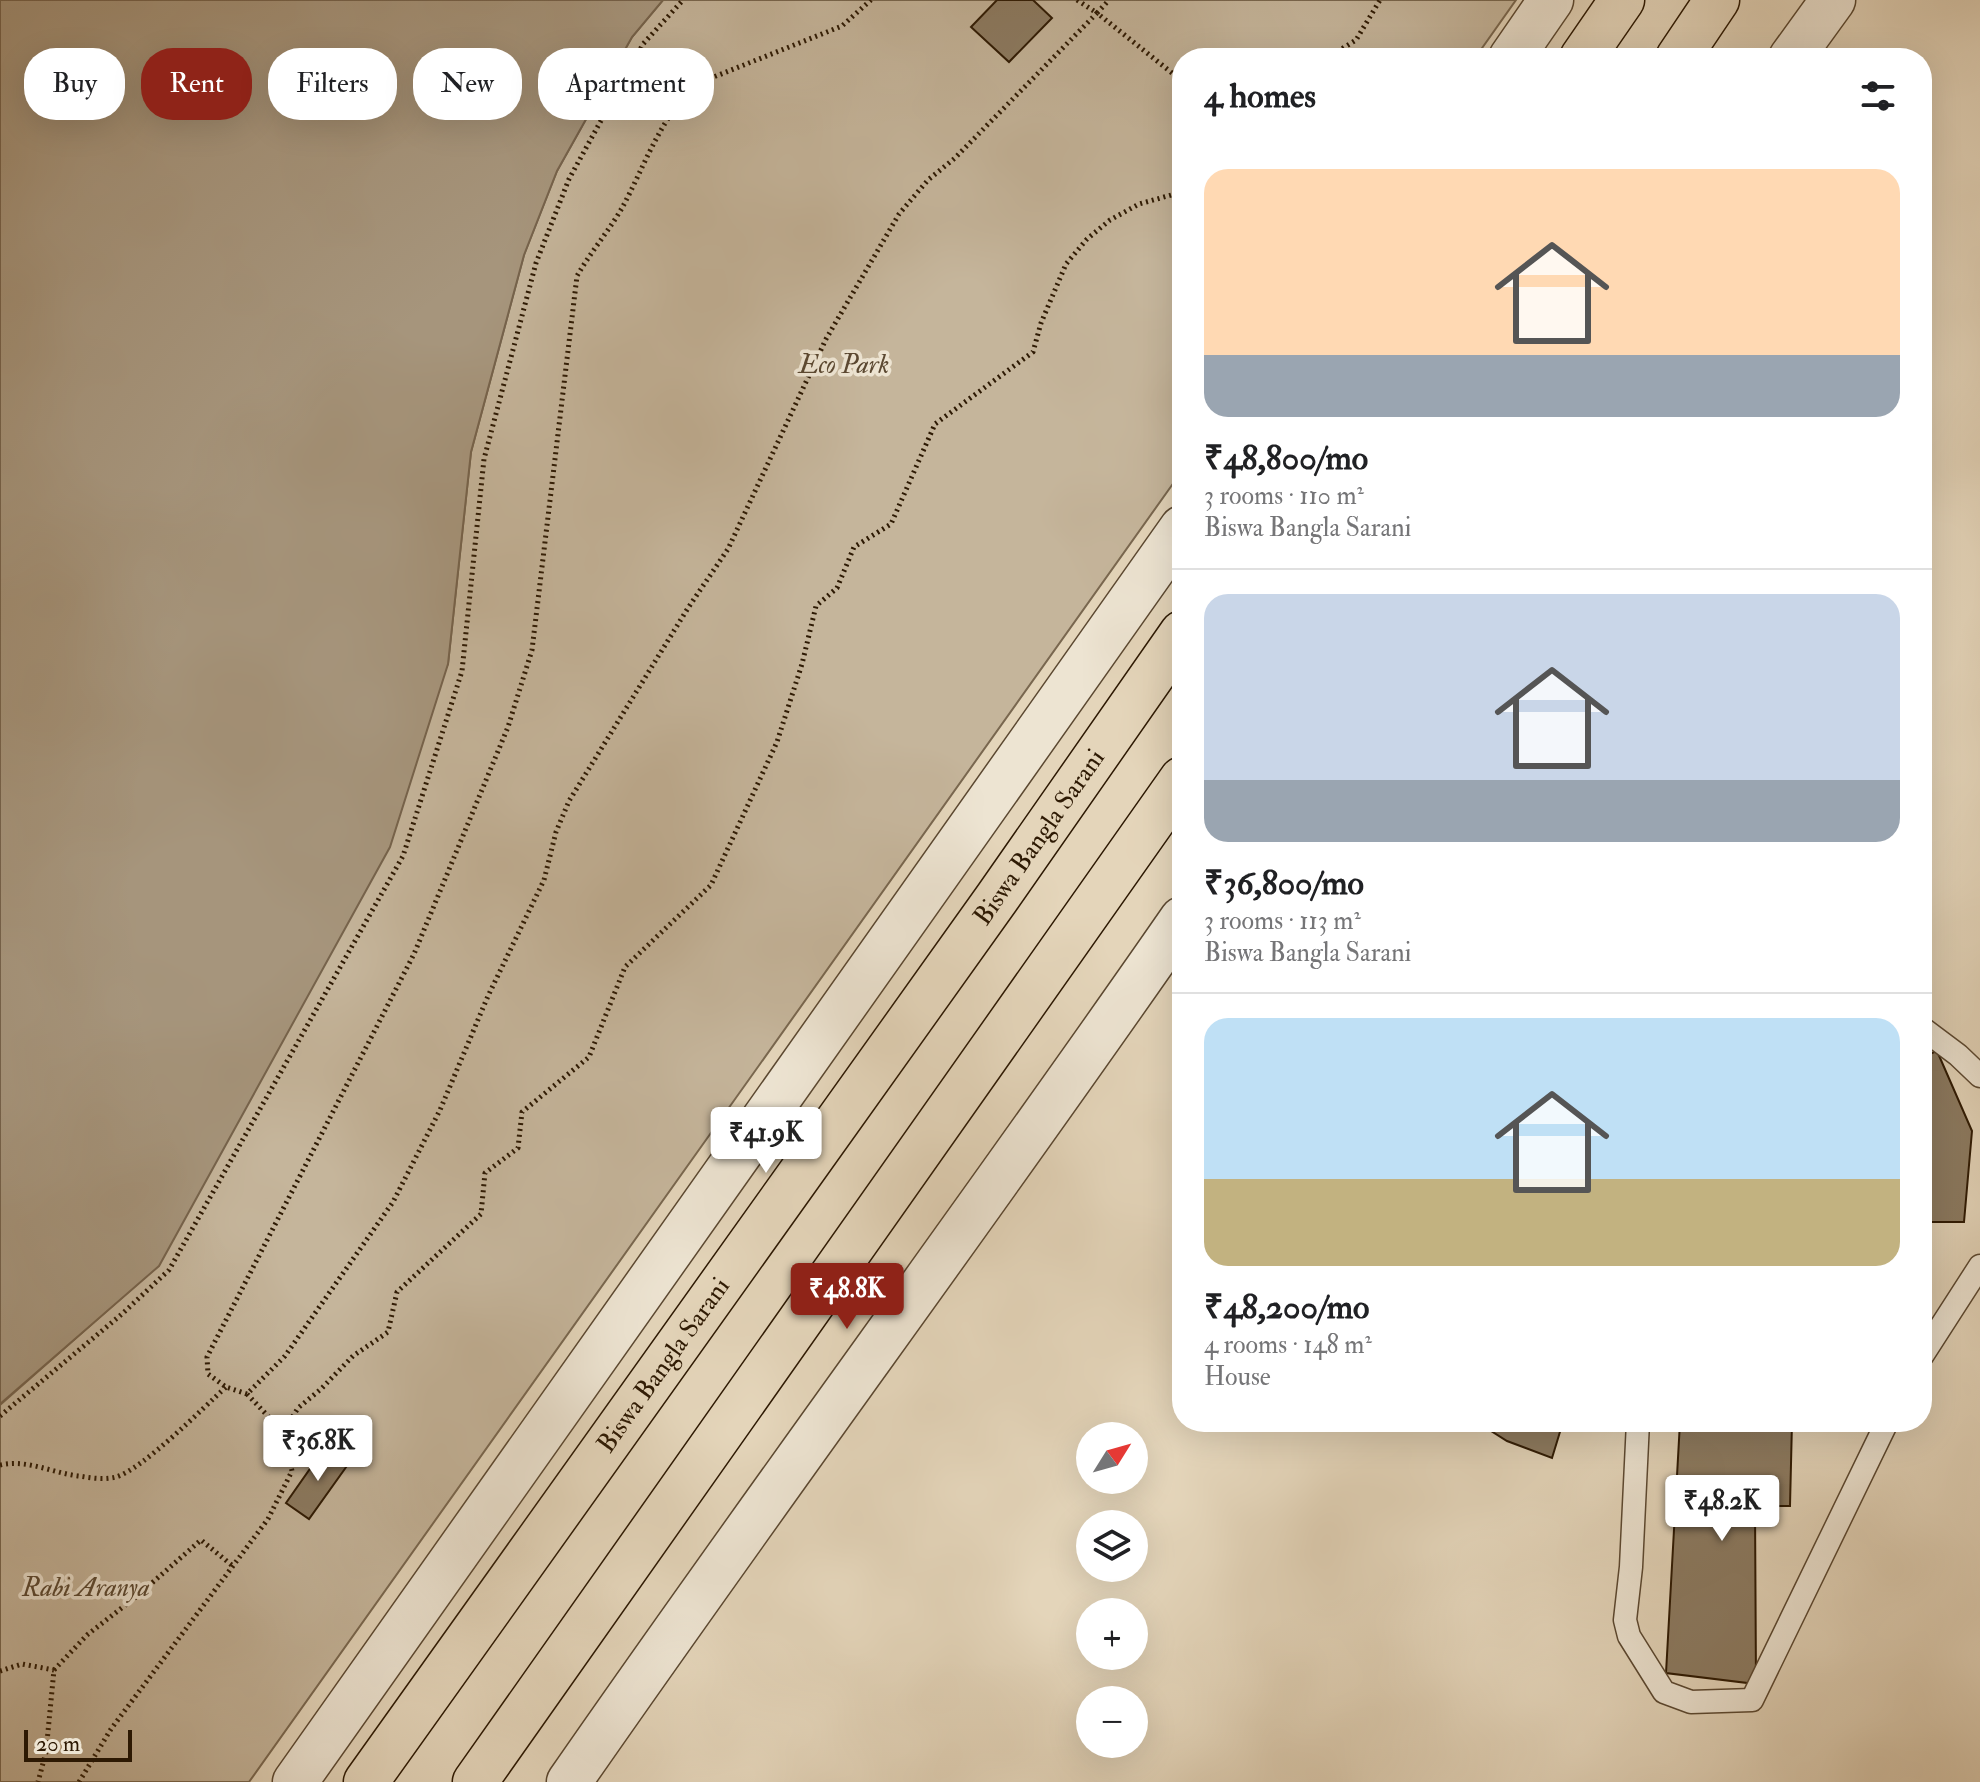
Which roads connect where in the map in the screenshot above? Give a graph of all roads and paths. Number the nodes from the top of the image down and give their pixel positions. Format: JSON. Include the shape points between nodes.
{"nodes":[{"id":1,"x":683,"y":0,"type":"edge"},
{"id":2,"x":871,"y":0,"type":"edge"},
{"id":3,"x":1077,"y":0,"type":"edge"},
{"id":4,"x":1109,"y":0,"type":"edge"},
{"id":5,"x":1380,"y":0,"type":"edge"},
{"id":6,"x":1551,"y":0,"type":"edge"},
{"id":7,"x":1622,"y":0,"type":"edge"},
{"id":8,"x":1717,"y":0,"type":"edge"},
{"id":9,"x":1833,"y":0,"type":"edge"},
{"id":10,"x":1097,"y":13,"type":"junction"},
{"id":11,"x":1343,"y":48,"type":"edge"},
{"id":12,"x":1518,"y":48,"type":"edge"},
{"id":13,"x":1589,"y":48,"type":"edge"},
{"id":14,"x":1685,"y":48,"type":"edge"},
{"id":15,"x":1798,"y":48,"type":"edge"},
{"id":16,"x":1172,"y":73,"type":"edge"},
{"id":17,"x":1172,"y":195,"type":"edge"},
{"id":18,"x":1172,"y":542,"type":"edge"},
{"id":19,"x":1172,"y":647,"type":"edge"},
{"id":20,"x":1172,"y":793,"type":"edge"},
{"id":21,"x":1172,"y":933,"type":"edge"},
{"id":22,"x":1932,"y":1036,"type":"edge"},
{"id":23,"x":1980,"y":1076,"type":"edge"},
{"id":24,"x":1980,"y":1266,"type":"edge"},
{"id":25,"x":1932,"y":1340,"type":"edge"},
{"id":26,"x":226,"y":1387,"type":"junction"},
{"id":27,"x":247,"y":1394,"type":"junction"},
{"id":28,"x":0,"y":1416,"type":"edge"},
{"id":29,"x":283,"y":1432,"type":"junction"},
{"id":30,"x":1638,"y":1432,"type":"edge"},
{"id":31,"x":1882,"y":1432,"type":"edge"},
{"id":32,"x":0,"y":1465,"type":"edge"},
{"id":33,"x":234,"y":1567,"type":"junction"},
{"id":34,"x":54,"y":1670,"type":"junction"},
{"id":35,"x":0,"y":1671,"type":"edge"},
{"id":36,"x":38,"y":1782,"type":"edge"},
{"id":37,"x":79,"y":1782,"type":"edge"},
{"id":38,"x":295,"y":1782,"type":"edge"},
{"id":39,"x":366,"y":1782,"type":"edge"},
{"id":40,"x":475,"y":1782,"type":"edge"},
{"id":41,"x":569,"y":1782,"type":"edge"}],
"edges":[{"from":1,"to":28,"type":"path","via":[[643,44],[569,179],[536,263],[484,459],[462,671],[403,856],[169,1270]]},
{"from":2,"to":26,"type":"path","via":[[842,26],[701,82],[686,93],[620,212],[577,276],[532,650],[508,727],[414,954],[207,1357],[208,1374]]},
{"from":3,"to":10,"type":"path"},
{"from":4,"to":10,"type":"path"},
{"from":5,"to":11,"type":"path","via":[[1356,40]]},
{"from":6,"to":12,"type":"street"},
{"from":7,"to":13,"type":"main road"},
{"from":8,"to":14,"type":"main road"},
{"from":9,"to":15,"type":"street"},
{"from":10,"to":16,"type":"path"},
{"from":10,"to":27,"type":"path","via":[[899,214],[826,339],[728,549],[569,801],[544,880],[393,1202],[285,1356]]},
{"from":17,"to":29,"type":"path","via":[[1139,204],[1087,239],[1066,264],[1033,352],[935,424],[891,524],[854,547],[837,588],[816,606],[777,742],[711,885],[625,967],[589,1057],[522,1112],[518,1148],[485,1173],[481,1214],[397,1292],[388,1332],[353,1356],[298,1408]]},
{"from":18,"to":38,"type":"street"},
{"from":19,"to":39,"type":"main road","name":"Biswa Bangla Sarani"},
{"from":20,"to":40,"type":"main road"},
{"from":21,"to":41,"type":"street"},
{"from":22,"to":23,"type":"lane"},
{"from":24,"to":25,"type":"lane"},
{"from":26,"to":27,"type":"path"},
{"from":26,"to":32,"type":"path","via":[[144,1460],[118,1476],[104,1479],[40,1466]]},
{"from":27,"to":29,"type":"path"},
{"from":29,"to":33,"type":"path","via":[[292,1471],[268,1519]]},
{"from":30,"to":31,"type":"lane","via":[[1625,1620],[1629,1636],[1664,1692],[1691,1702],[1752,1700]]},
{"from":33,"to":34,"type":"path","via":[[201,1540],[87,1635]]},
{"from":33,"to":37,"type":"path","via":[[111,1729]]},
{"from":34,"to":35,"type":"path","via":[[22,1664]]},
{"from":34,"to":36,"type":"path"}]}
